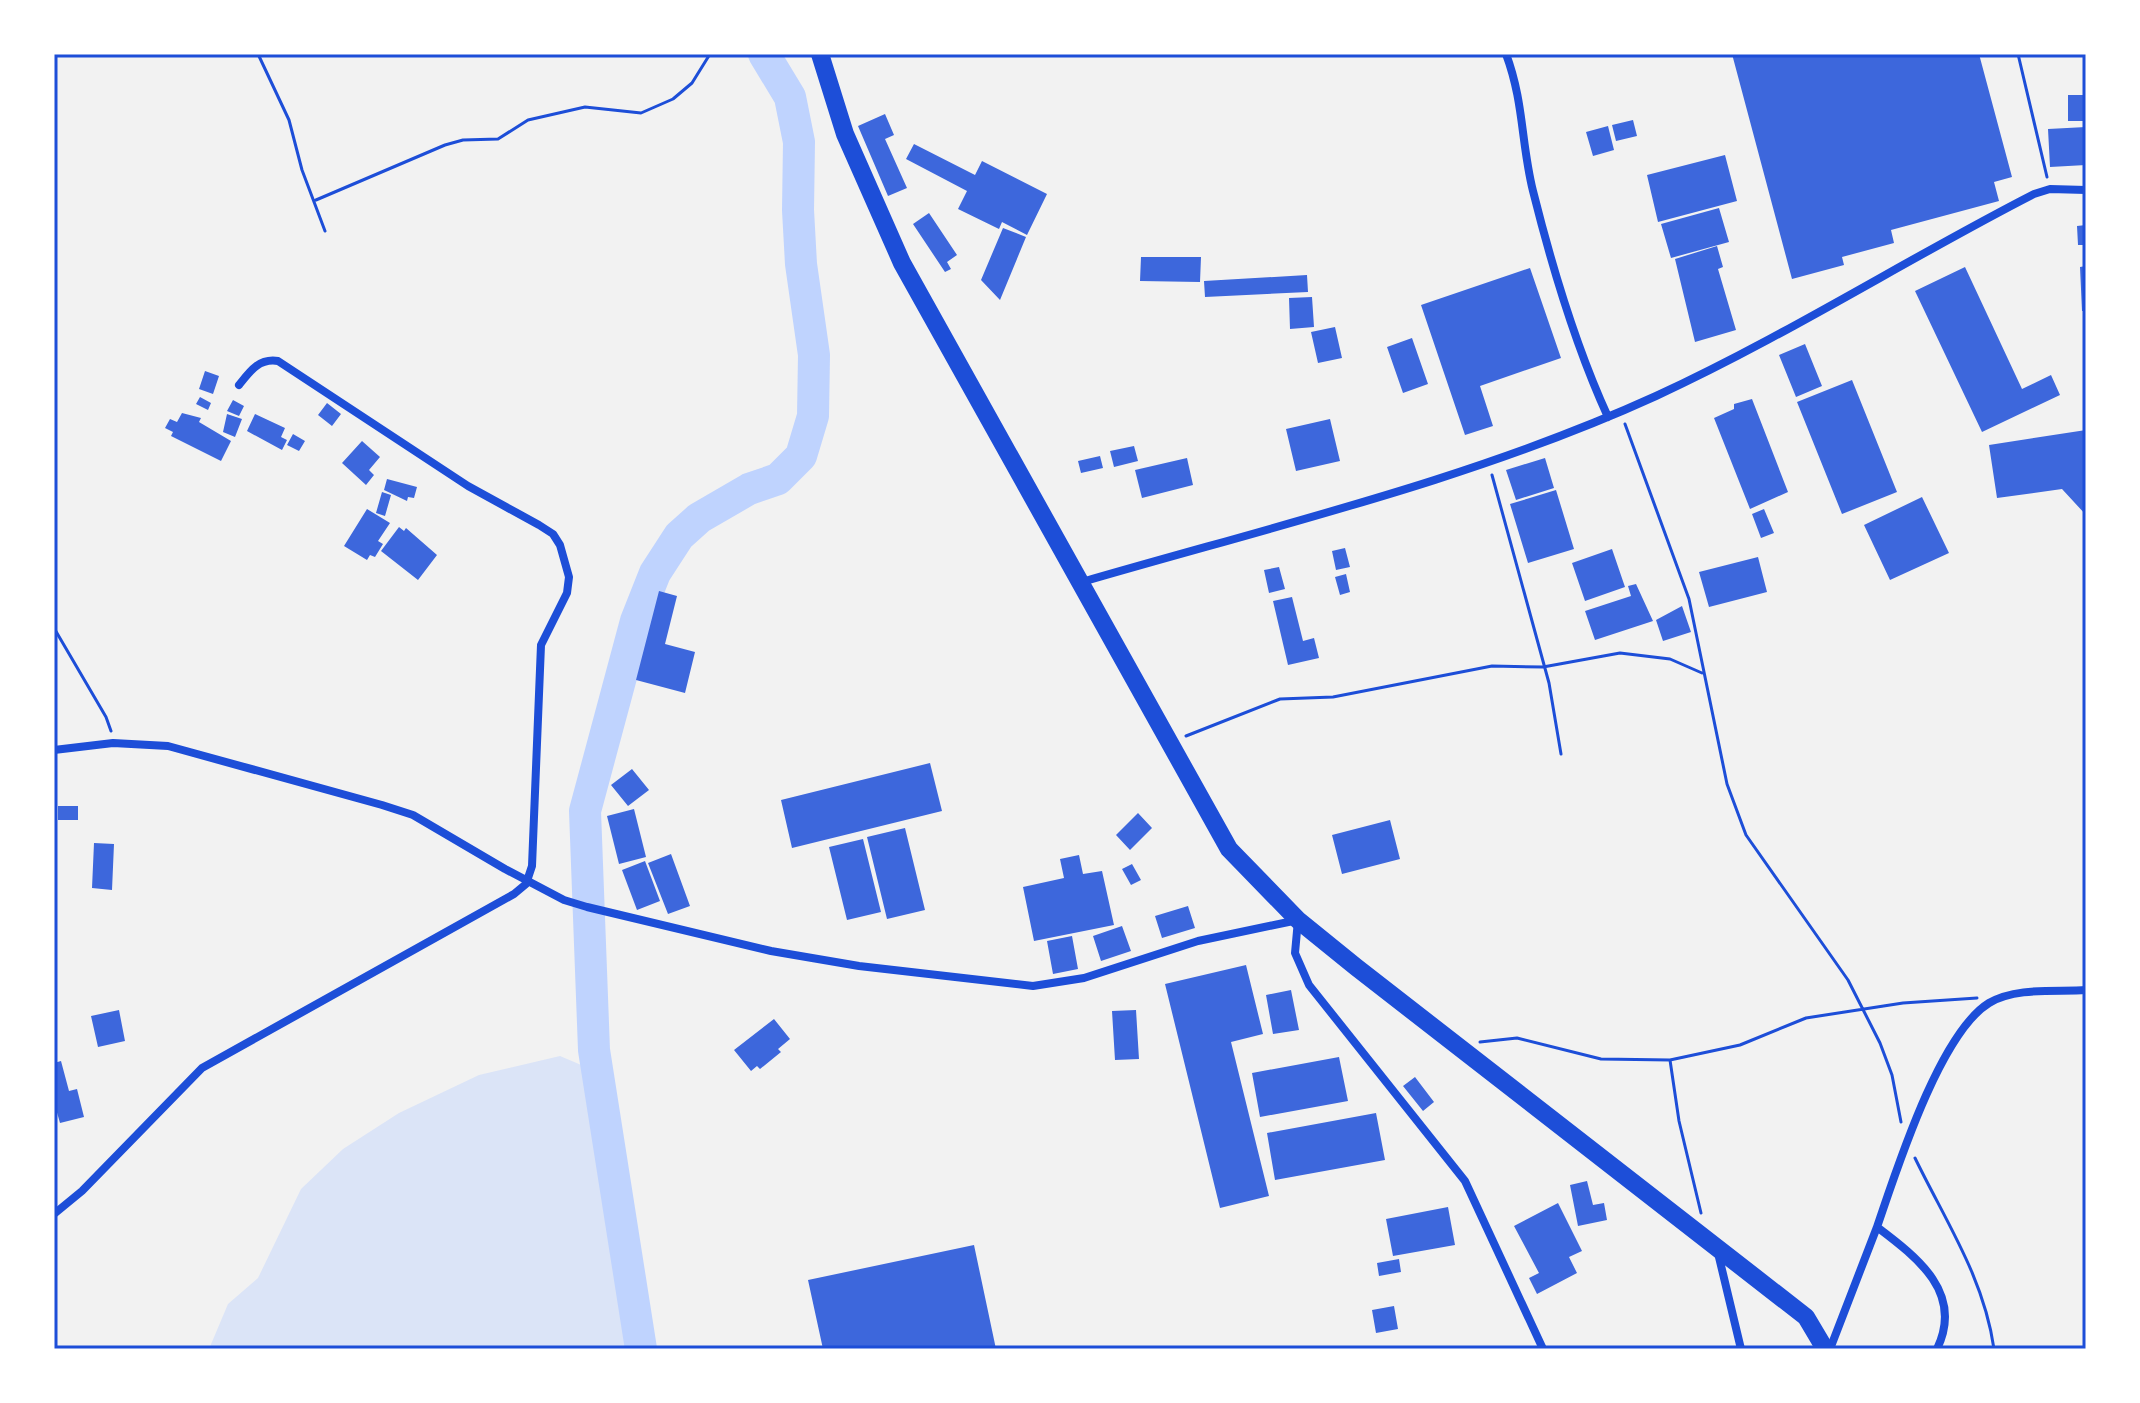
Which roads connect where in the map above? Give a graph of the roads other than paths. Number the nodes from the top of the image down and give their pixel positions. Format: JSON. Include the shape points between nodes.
{"nodes":[{"id":1,"x":820,"y":54,"type":"edge"},
{"id":2,"x":1506,"y":54,"type":"edge"},
{"id":3,"x":2086,"y":190,"type":"edge"},
{"id":4,"x":239,"y":385,"type":"dead end"},
{"id":5,"x":1608,"y":417,"type":"junction"},
{"id":6,"x":1081,"y":582,"type":"junction"},
{"id":7,"x":54,"y":750,"type":"edge"},
{"id":8,"x":528,"y":880,"type":"junction"},
{"id":9,"x":1298,"y":920,"type":"junction"},
{"id":10,"x":2086,"y":990,"type":"edge"},
{"id":11,"x":54,"y":1214,"type":"edge"},
{"id":12,"x":1877,"y":1227,"type":"junction"},
{"id":13,"x":1712,"y":1244,"type":"junction"},
{"id":14,"x":1543,"y":1349,"type":"edge"},
{"id":15,"x":1741,"y":1349,"type":"edge"},
{"id":16,"x":1827,"y":1349,"type":"edge"},
{"id":17,"x":1937,"y":1349,"type":"edge"}],
"edges":[{"from":1,"to":6,"type":"highway","via":[[845,134],[902,263]]},
{"from":2,"to":5,"type":"street","via":[[1523,110],[1533,191],[1582,361]]},
{"from":3,"to":5,"type":"street","via":[[2050,189],[2017,202],[1759,344]]},
{"from":4,"to":8,"type":"street","via":[[254,366],[278,361],[468,486],[544,528],[560,545],[569,577],[567,593],[541,645]]},
{"from":5,"to":6,"type":"street","via":[[1488,461]]},
{"from":6,"to":9,"type":"highway","via":[[1229,849]]},
{"from":7,"to":8,"type":"street","via":[[113,743],[168,746],[413,815]]},
{"from":8,"to":9,"type":"street","via":[[587,907],[771,951],[1033,986],[1084,978],[1198,941]]},
{"from":8,"to":11,"type":"street","via":[[514,894],[202,1068]]},
{"from":9,"to":13,"type":"highway"},
{"from":9,"to":14,"type":"street","via":[[1295,953],[1309,985],[1465,1181]]},
{"from":10,"to":12,"type":"street","via":[[2016,994],[1993,1001],[1971,1018],[1907,1142]]},
{"from":12,"to":16,"type":"street"},
{"from":12,"to":17,"type":"street","via":[[1938,1284],[1947,1317]]},
{"from":13,"to":15,"type":"street"},
{"from":13,"to":16,"type":"highway","via":[[1806,1317]]}]}
